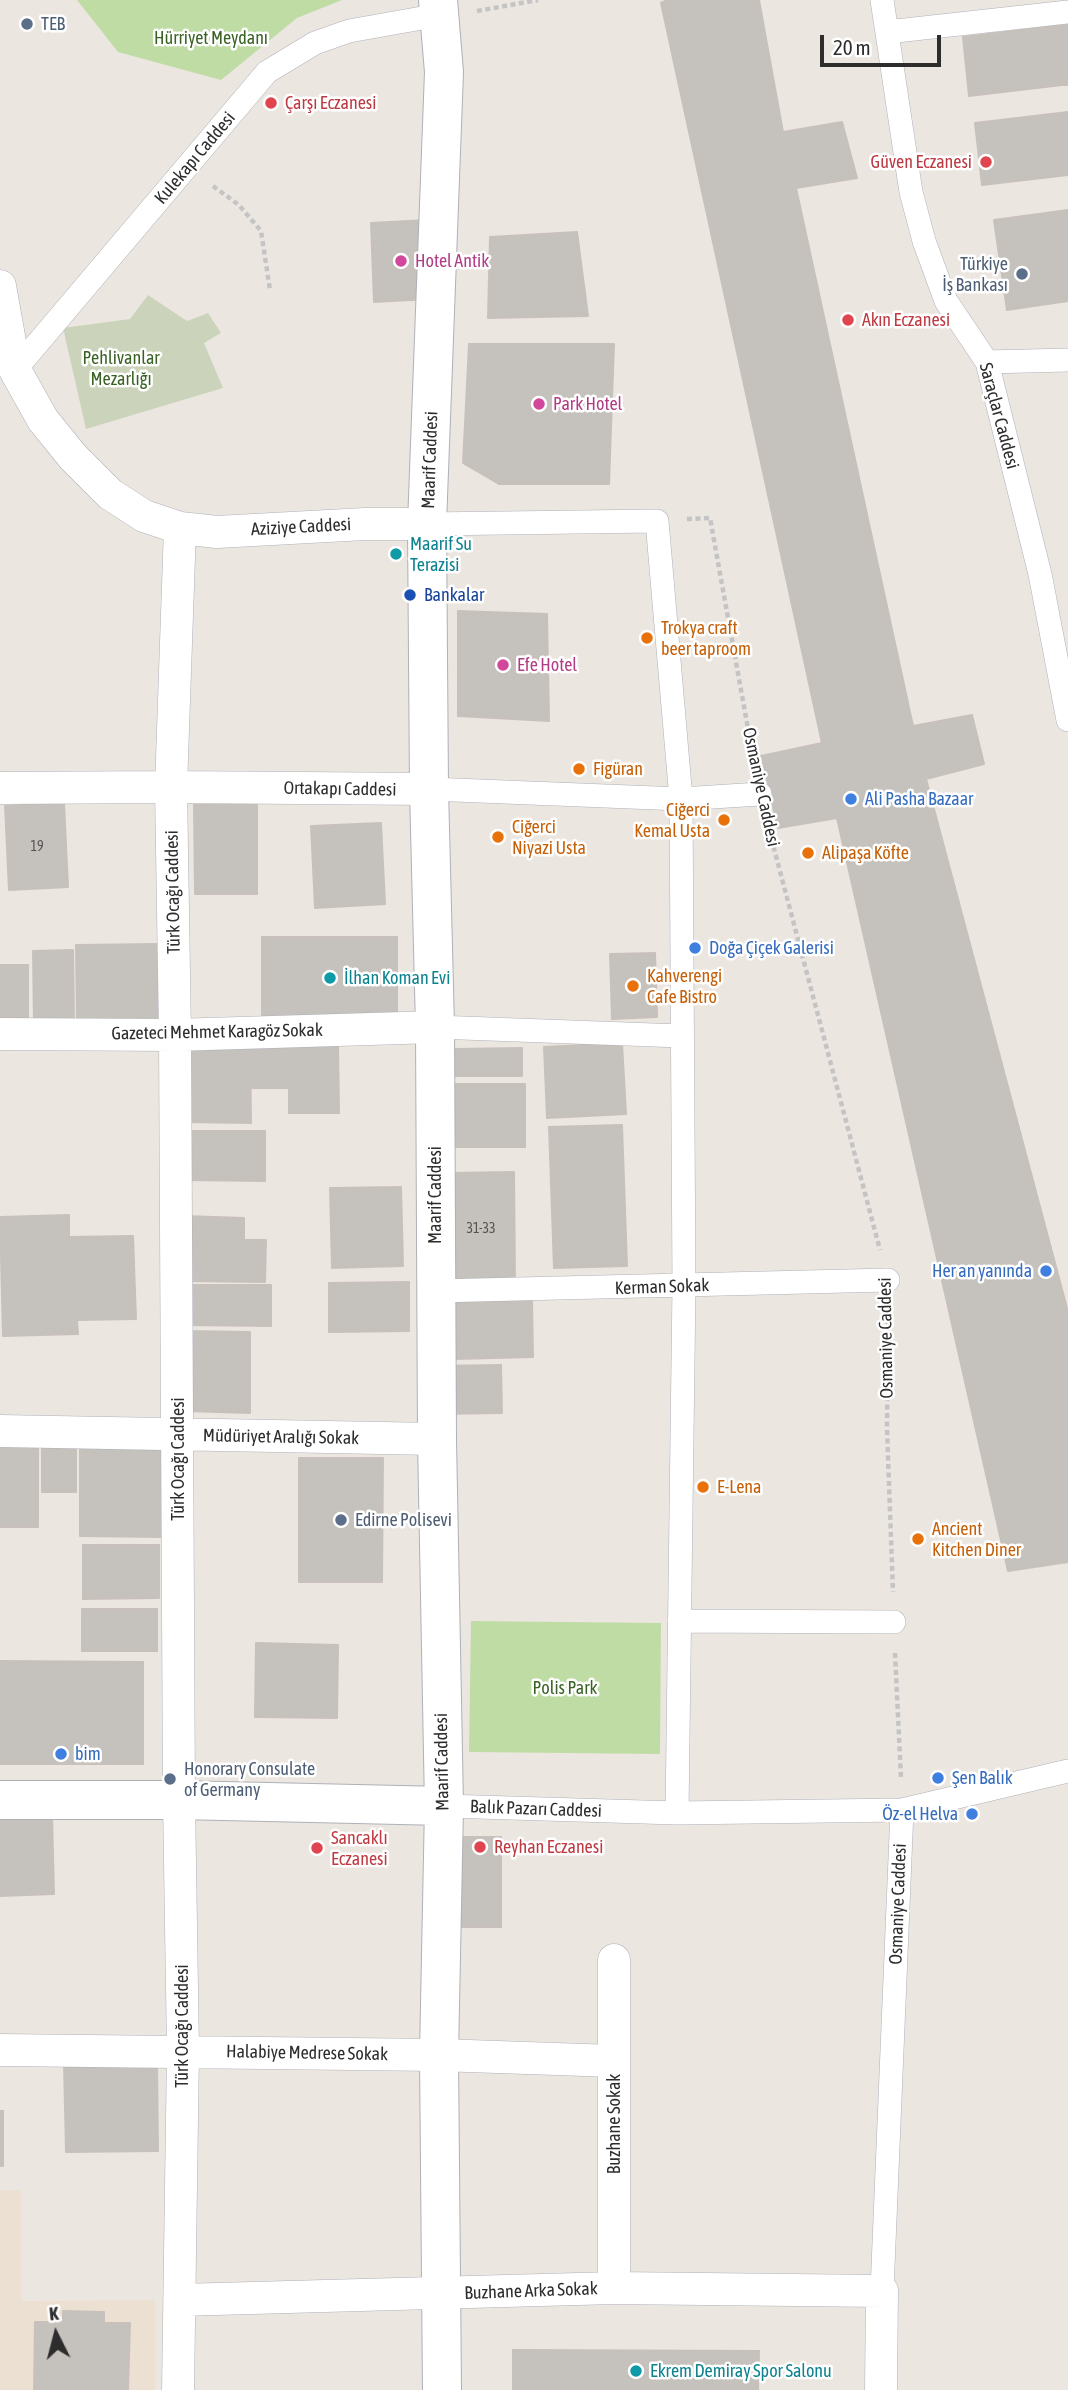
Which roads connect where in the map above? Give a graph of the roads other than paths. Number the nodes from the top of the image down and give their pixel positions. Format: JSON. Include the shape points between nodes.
{"nodes":[{"id":1,"x":882,"y":0,"type":"edge"},
{"id":2,"x":438,"y":7,"type":"edge"},
{"id":3,"x":1068,"y":12,"type":"edge"},
{"id":4,"x":887,"y":32,"type":"junction"},
{"id":5,"x":0,"y":286,"type":"edge"},
{"id":6,"x":1068,"y":360,"type":"edge"},
{"id":7,"x":987,"y":362,"type":"junction"},
{"id":8,"x":7,"y":374,"type":"edge"},
{"id":9,"x":428,"y":524,"type":"junction"},
{"id":10,"x":180,"y":528,"type":"junction"},
{"id":11,"x":1068,"y":720,"type":"edge"},
{"id":12,"x":171,"y":787,"type":"junction"},
{"id":13,"x":0,"y":788,"type":"edge"},
{"id":14,"x":429,"y":789,"type":"junction"},
{"id":15,"x":760,"y":794,"type":"road end"},
{"id":16,"x":681,"y":799,"type":"junction"},
{"id":17,"x":435,"y":1027,"type":"junction"},
{"id":18,"x":0,"y":1034,"type":"edge"},
{"id":19,"x":175,"y":1035,"type":"junction"},
{"id":20,"x":681,"y":1036,"type":"junction"},
{"id":21,"x":888,"y":1280,"type":"road end"},
{"id":22,"x":684,"y":1286,"type":"junction"},
{"id":23,"x":436,"y":1292,"type":"junction"},
{"id":24,"x":0,"y":1431,"type":"edge"},
{"id":25,"x":178,"y":1436,"type":"junction"},
{"id":26,"x":436,"y":1439,"type":"junction"},
{"id":27,"x":680,"y":1622,"type":"junction"},
{"id":28,"x":894,"y":1622,"type":"road end"},
{"id":29,"x":1068,"y":1770,"type":"edge"},
{"id":30,"x":0,"y":1800,"type":"edge"},
{"id":31,"x":179,"y":1800,"type":"junction"},
{"id":32,"x":444,"y":1806,"type":"junction"},
{"id":33,"x":902,"y":1810,"type":"junction"},
{"id":34,"x":677,"y":1813,"type":"junction"},
{"id":35,"x":614,"y":1960,"type":"dead end"},
{"id":36,"x":0,"y":2050,"type":"edge"},
{"id":37,"x":183,"y":2051,"type":"junction"},
{"id":38,"x":439,"y":2055,"type":"junction"},
{"id":39,"x":614,"y":2061,"type":"junction"},
{"id":40,"x":614,"y":2288,"type":"junction"},
{"id":41,"x":882,"y":2291,"type":"junction"},
{"id":42,"x":441,"y":2293,"type":"junction"},
{"id":43,"x":180,"y":2300,"type":"junction"},
{"id":44,"x":178,"y":2390,"type":"edge"},
{"id":45,"x":442,"y":2390,"type":"edge"},
{"id":46,"x":881,"y":2390,"type":"edge"}],
"edges":[{"from":1,"to":4,"type":"street","name":"Saraçlar Caddesi"},
{"from":2,"to":8,"type":"street","name":"Kulekapı Caddesi","via":[[316,43],[267,72]]},
{"from":2,"to":9,"type":"street","name":"Maarif Caddesi","via":[[444,72]]},
{"from":3,"to":4,"type":"street"},
{"from":4,"to":7,"type":"street","name":"Saraçlar Caddesi","via":[[911,192],[924,240],[946,301]]},
{"from":5,"to":8,"type":"street","name":"Aziziye Caddesi"},
{"from":6,"to":7,"type":"street"},
{"from":7,"to":11,"type":"street","name":"Saraçlar Caddesi","via":[[1040,574]]},
{"from":8,"to":10,"type":"street","name":"Aziziye Caddesi","via":[[73,457],[110,494],[144,516]]},
{"from":9,"to":10,"type":"street","name":"Aziziye Caddesi","via":[[217,532]]},
{"from":9,"to":14,"type":"street","name":"Maarif Caddesi"},
{"from":9,"to":16,"type":"street","name":"Aziziye Caddesi","via":[[657,521]]},
{"from":10,"to":12,"type":"street","name":"Türk Ocağı Caddesi"},
{"from":12,"to":13,"type":"street","name":"Ortakapı Caddesi"},
{"from":12,"to":14,"type":"street","name":"Ortakapı Caddesi"},
{"from":12,"to":19,"type":"street","name":"Türk Ocağı Caddesi"},
{"from":14,"to":16,"type":"street","name":"Ortakapı Caddesi"},
{"from":14,"to":17,"type":"street","name":"Maarif Caddesi"},
{"from":15,"to":16,"type":"street","name":"Ortakapı Caddesi"},
{"from":16,"to":20,"type":"street"},
{"from":17,"to":19,"type":"street","name":"Gazeteci Mehmet Karagöz Sokak"},
{"from":17,"to":20,"type":"street"},
{"from":17,"to":23,"type":"street","name":"Maarif Caddesi"},
{"from":18,"to":19,"type":"street","name":"Gazeteci Mehmet Karagöz Sokak"},
{"from":19,"to":25,"type":"street","name":"Türk Ocağı Caddesi"},
{"from":20,"to":22,"type":"street"},
{"from":21,"to":22,"type":"street","name":"Kerman Sokak"},
{"from":22,"to":23,"type":"street","name":"Kerman Sokak"},
{"from":22,"to":27,"type":"street"},
{"from":23,"to":26,"type":"street","name":"Maarif Caddesi"},
{"from":24,"to":25,"type":"street","name":"Müdüriyet Aralığı Sokak"},
{"from":25,"to":26,"type":"street","name":"Müdüriyet Aralığı Sokak"},
{"from":25,"to":31,"type":"street","name":"Türk Ocağı Caddesi"},
{"from":26,"to":32,"type":"street","name":"Maarif Caddesi"},
{"from":27,"to":28,"type":"street"},
{"from":27,"to":34,"type":"street"},
{"from":29,"to":33,"type":"street","name":"Balık Pazarı Caddesi"},
{"from":30,"to":31,"type":"street","name":"Balık Pazarı Caddesi"},
{"from":31,"to":32,"type":"street","name":"Balık Pazarı Caddesi"},
{"from":31,"to":37,"type":"street","name":"Türk Ocağı Caddesi"},
{"from":32,"to":34,"type":"street","name":"Balık Pazarı Caddesi"},
{"from":32,"to":38,"type":"street","name":"Maarif Caddesi"},
{"from":33,"to":34,"type":"street","name":"Balık Pazarı Caddesi"},
{"from":33,"to":41,"type":"street","name":"Osmaniye Caddesi"},
{"from":35,"to":39,"type":"street","name":"Buzhane Sokak"},
{"from":36,"to":37,"type":"street","name":"Halabiye Medrese Sokak"},
{"from":37,"to":38,"type":"street","name":"Halabiye Medrese Sokak"},
{"from":37,"to":43,"type":"street","name":"Türk Ocağı Caddesi"},
{"from":38,"to":39,"type":"street","name":"Halabiye Medrese Sokak"},
{"from":38,"to":42,"type":"street","name":"Maarif Caddesi"},
{"from":39,"to":40,"type":"street","name":"Buzhane Sokak"},
{"from":40,"to":41,"type":"street","name":"Buzhane Arka Sokak"},
{"from":40,"to":42,"type":"street","name":"Buzhane Arka Sokak"},
{"from":41,"to":46,"type":"street","name":"Osmaniye Caddesi"},
{"from":42,"to":43,"type":"street","name":"Buzhane Arka Sokak"},
{"from":42,"to":45,"type":"street","name":"Maarif Caddesi"},
{"from":43,"to":44,"type":"street","name":"Türk Ocağı Caddesi"}]}
